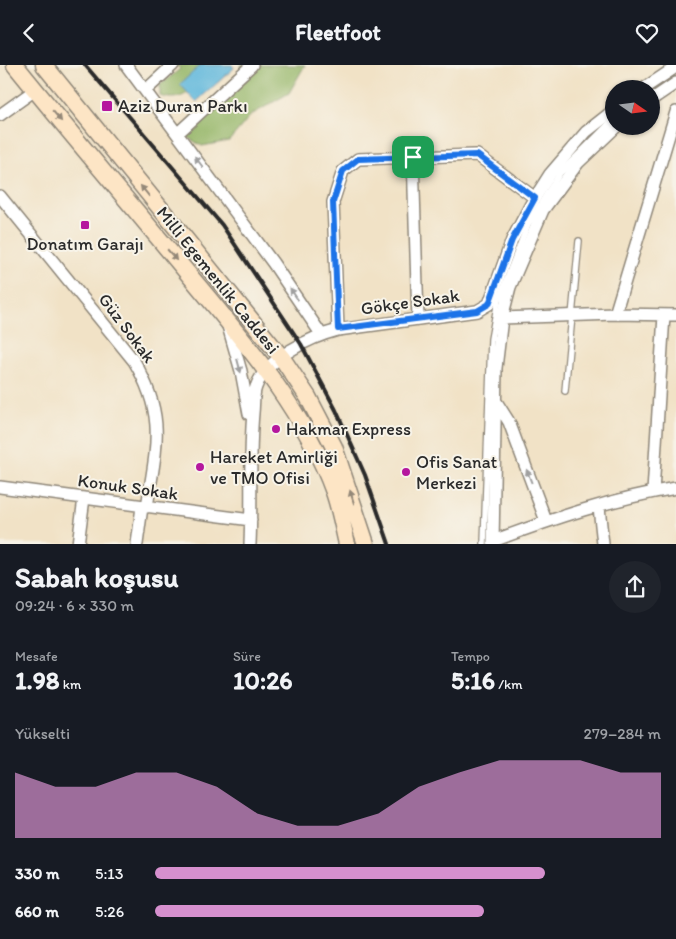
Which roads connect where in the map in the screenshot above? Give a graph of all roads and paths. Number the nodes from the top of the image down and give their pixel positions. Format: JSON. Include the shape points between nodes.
{"nodes":[{"id":1,"x":15,"y":65,"type":"edge"},
{"id":2,"x":44,"y":65,"type":"edge"},
{"id":3,"x":126,"y":65,"type":"edge"},
{"id":4,"x":173,"y":65,"type":"edge"},
{"id":5,"x":252,"y":65,"type":"edge"},
{"id":6,"x":676,"y":67,"type":"edge"},
{"id":7,"x":676,"y":73,"type":"edge"},
{"id":8,"x":656,"y":80,"type":"edge"},
{"id":9,"x":660,"y":83,"type":"edge"},
{"id":10,"x":676,"y":83,"type":"edge"},
{"id":11,"x":35,"y":90,"type":"junction"},
{"id":12,"x":146,"y":90,"type":"junction"},
{"id":13,"x":660,"y":94,"type":"edge"},
{"id":14,"x":676,"y":112,"type":"edge"},
{"id":15,"x":0,"y":115,"type":"edge"},
{"id":16,"x":605,"y":117,"type":"edge"},
{"id":17,"x":605,"y":126,"type":"edge"},
{"id":18,"x":178,"y":133,"type":"junction"},
{"id":19,"x":608,"y":135,"type":"edge"},
{"id":20,"x":413,"y":157,"type":"junction"},
{"id":21,"x":0,"y":196,"type":"edge"},
{"id":22,"x":535,"y":198,"type":"junction"},
{"id":23,"x":579,"y":241,"type":"dead end"},
{"id":24,"x":616,"y":314,"type":"junction"},
{"id":25,"x":673,"y":314,"type":"edge"},
{"id":26,"x":572,"y":316,"type":"junction"},
{"id":27,"x":502,"y":318,"type":"junction"},
{"id":28,"x":226,"y":319,"type":"junction"},
{"id":29,"x":418,"y":319,"type":"junction"},
{"id":30,"x":338,"y":329,"type":"junction"},
{"id":31,"x":321,"y":335,"type":"junction"},
{"id":32,"x":282,"y":358,"type":"junction"},
{"id":33,"x":265,"y":371,"type":"junction"},
{"id":34,"x":565,"y":391,"type":"dead end"},
{"id":35,"x":496,"y":403,"type":"junction"},
{"id":36,"x":252,"y":429,"type":"junction"},
{"id":37,"x":0,"y":487,"type":"edge"},
{"id":38,"x":676,"y":488,"type":"edge"},
{"id":39,"x":653,"y":492,"type":"junction"},
{"id":40,"x":84,"y":498,"type":"junction"},
{"id":41,"x":144,"y":507,"type":"junction"},
{"id":42,"x":599,"y":507,"type":"junction"},
{"id":43,"x":251,"y":520,"type":"junction"},
{"id":44,"x":546,"y":521,"type":"junction"},
{"id":45,"x":490,"y":543,"type":"edge"},
{"id":46,"x":78,"y":544,"type":"edge"},
{"id":47,"x":137,"y":544,"type":"edge"},
{"id":48,"x":250,"y":544,"type":"edge"},
{"id":49,"x":347,"y":544,"type":"edge"},
{"id":50,"x":366,"y":544,"type":"edge"},
{"id":51,"x":603,"y":544,"type":"edge"}],
"edges":[{"from":1,"to":11,"type":"main road","name":"Milli Egemenlik Caddesi"},
{"from":32,"to":2,"type":"main road","name":"Milli Egemenlik Caddesi","one_way":true},
{"from":3,"to":12,"type":"street"},
{"from":4,"to":12,"type":"street"},
{"from":5,"to":18,"type":"street"},
{"from":6,"to":8,"type":"street"},
{"from":7,"to":9,"type":"lane"},
{"from":10,"to":13,"type":"street"},
{"from":11,"to":15,"type":"street"},
{"from":11,"to":28,"type":"main road","name":"Milli Egemenlik Caddesi","one_way":true},
{"from":12,"to":18,"type":"street"},
{"from":14,"to":24,"type":"street"},
{"from":16,"to":22,"type":"street","via":[[586,132],[550,174]]},
{"from":17,"to":45,"type":"lane","via":[[556,180],[528,224],[498,301],[491,339]]},
{"from":31,"to":18,"type":"street","one_way":true},
{"from":19,"to":27,"type":"street","via":[[578,163],[543,210],[510,287]]},
{"from":20,"to":22,"type":"street","via":[[477,155]]},
{"from":20,"to":29,"type":"street"},
{"from":20,"to":30,"type":"street","via":[[358,159],[343,171],[333,202]]},
{"from":21,"to":41,"type":"street","name":"Güz Sokak","via":[[134,361],[150,391],[158,428]]},
{"from":22,"to":29,"type":"street","name":"Gökçe Sokak","via":[[512,240],[489,304],[477,311]]},
{"from":23,"to":26,"type":"lane"},
{"from":24,"to":25,"type":"street"},
{"from":24,"to":26,"type":"street"},
{"from":25,"to":39,"type":"street"},
{"from":26,"to":27,"type":"street"},
{"from":26,"to":34,"type":"lane"},
{"from":27,"to":35,"type":"street"},
{"from":28,"to":33,"type":"main road","name":"Milli Egemenlik Caddesi"},
{"from":28,"to":36,"type":"street","one_way":true,"via":[[241,371]]},
{"from":29,"to":30,"type":"street","name":"Gökçe Sokak"},
{"from":30,"to":31,"type":"street","name":"Gökçe Sokak"},
{"from":31,"to":32,"type":"street","name":"Gökçe Sokak"},
{"from":32,"to":33,"type":"street","name":"Gökçe Sokak"},
{"from":50,"to":32,"type":"main road","name":"Milli Egemenlik Caddesi","one_way":true,"via":[[334,447],[308,397]]},
{"from":33,"to":36,"type":"street","via":[[255,387]]},
{"from":33,"to":49,"type":"main road","name":"Milli Egemenlik Caddesi","via":[[317,454],[334,493]]},
{"from":44,"to":35,"type":"street","one_way":true,"via":[[509,422]]},
{"from":35,"to":45,"type":"street"},
{"from":36,"to":43,"type":"street"},
{"from":37,"to":40,"type":"street","name":"Konuk Sokak"},
{"from":38,"to":39,"type":"street"},
{"from":39,"to":42,"type":"street"},
{"from":40,"to":41,"type":"street","name":"Konuk Sokak"},
{"from":40,"to":46,"type":"street"},
{"from":41,"to":43,"type":"street","name":"Konuk Sokak"},
{"from":41,"to":47,"type":"street","name":"Güz Sokak"},
{"from":42,"to":44,"type":"street"},
{"from":42,"to":51,"type":"street"},
{"from":43,"to":48,"type":"street"},
{"from":44,"to":45,"type":"street"}]}
